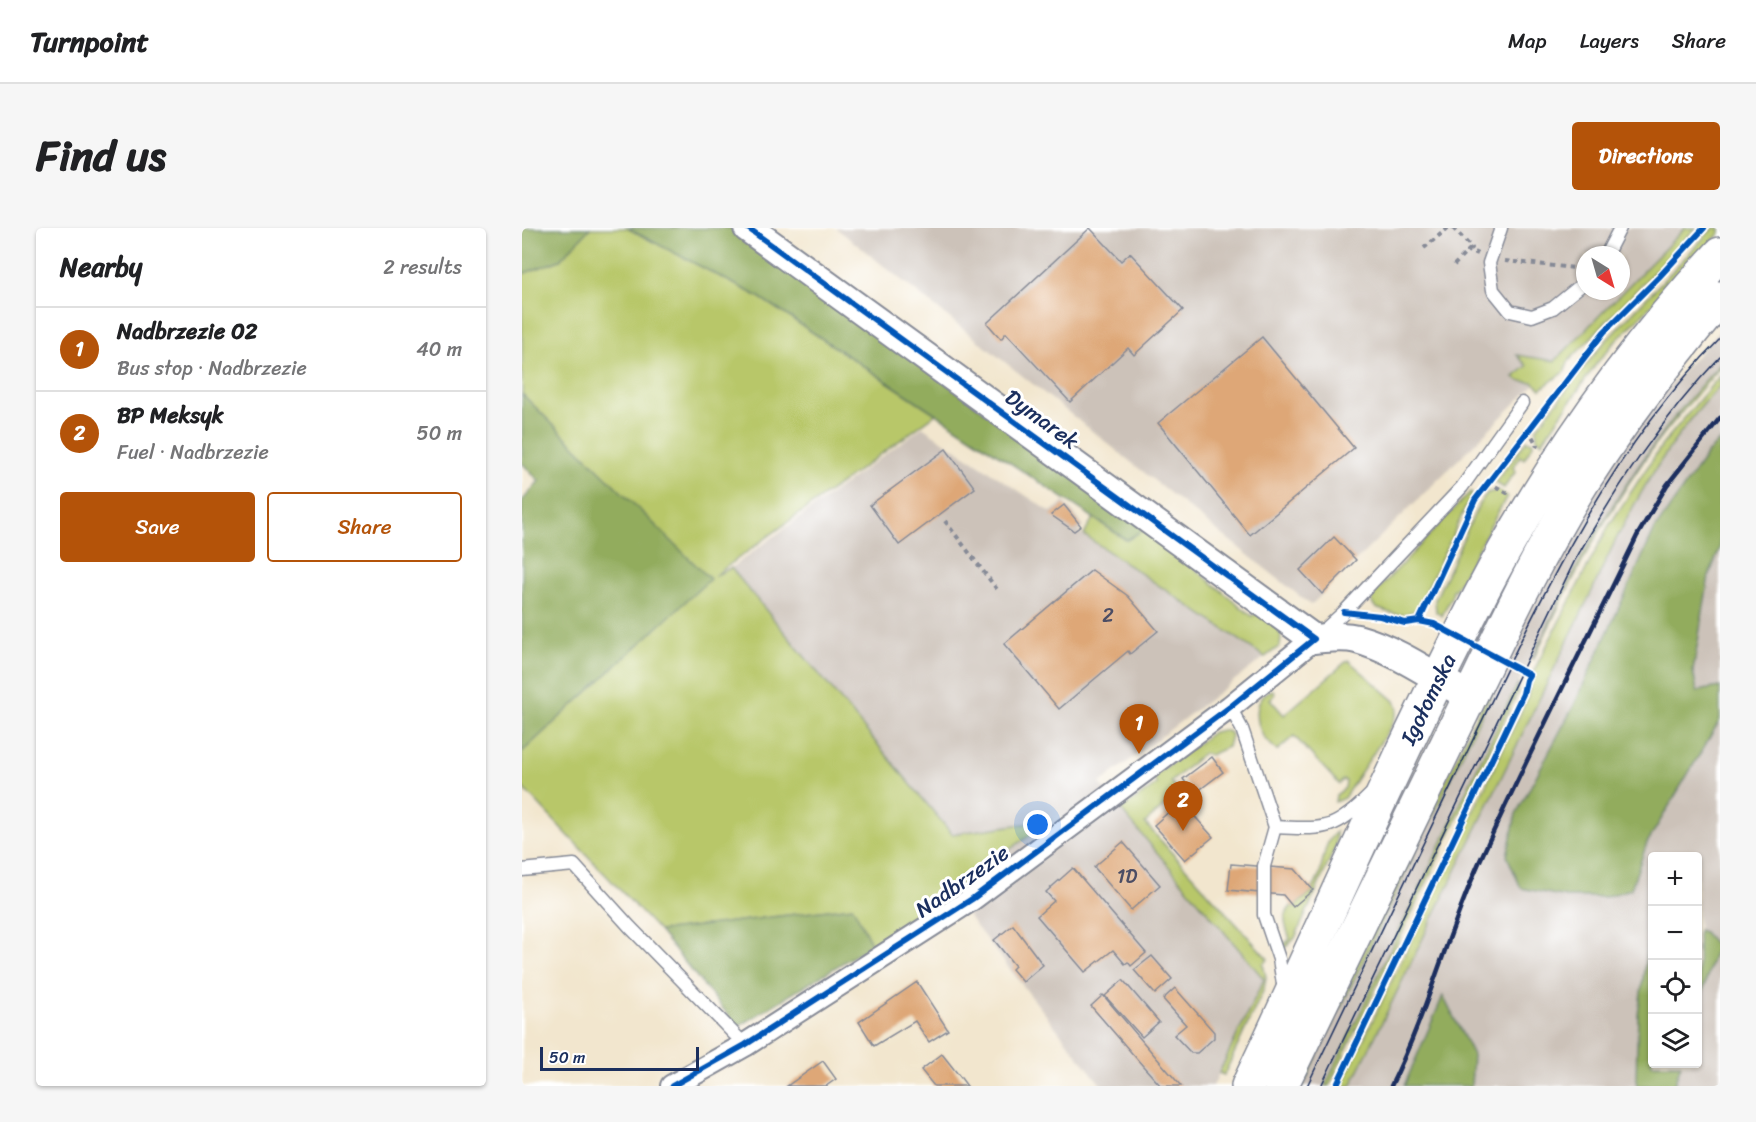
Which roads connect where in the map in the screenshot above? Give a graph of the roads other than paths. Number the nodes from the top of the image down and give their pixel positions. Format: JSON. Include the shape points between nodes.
{"nodes":[{"id":1,"x":748,"y":228,"type":"edge"},
{"id":2,"x":1501,"y":228,"type":"edge"},
{"id":3,"x":1620,"y":228,"type":"edge"},
{"id":4,"x":1611,"y":246,"type":"edge"},
{"id":5,"x":1720,"y":254,"type":"edge"},
{"id":6,"x":1576,"y":289,"type":"edge"},
{"id":7,"x":1720,"y":298,"type":"edge"},
{"id":8,"x":1522,"y":403,"type":"dead end"},
{"id":9,"x":1314,"y":639,"type":"junction"},
{"id":10,"x":1438,"y":680,"type":"junction"},
{"id":11,"x":1470,"y":697,"type":"junction"},
{"id":12,"x":1230,"y":707,"type":"junction"},
{"id":13,"x":1390,"y":777,"type":"junction"},
{"id":14,"x":1275,"y":827,"type":"junction"},
{"id":15,"x":522,"y":870,"type":"edge"},
{"id":16,"x":1287,"y":1005,"type":"junction"},
{"id":17,"x":745,"y":1045,"type":"junction"},
{"id":18,"x":672,"y":1086,"type":"edge"},
{"id":19,"x":1248,"y":1086,"type":"edge"},
{"id":20,"x":1281,"y":1086,"type":"edge"}],
"edges":[{"from":1,"to":9,"type":"street","name":"Dymarek"},
{"from":2,"to":6,"type":"lane","via":[[1490,259],[1493,290],[1510,311],[1532,316],[1553,308]]},
{"from":3,"to":4,"type":"lane"},
{"from":5,"to":10,"type":"main road","name":"Igołomska","via":[[1643,343],[1561,456],[1487,582]]},
{"from":7,"to":11,"type":"main road","name":"Igołomska","via":[[1648,387],[1583,482],[1540,557]]},
{"from":8,"to":9,"type":"lane","via":[[1462,487]]},
{"from":9,"to":10,"type":"street","via":[[1356,639],[1397,656]]},
{"from":9,"to":12,"type":"street","name":"Nadbrzezie"},
{"from":10,"to":11,"type":"street"},
{"from":10,"to":13,"type":"main road","name":"Igołomska"},
{"from":11,"to":20,"type":"main road","name":"Igołomska"},
{"from":12,"to":14,"type":"lane","via":[[1242,729]]},
{"from":12,"to":17,"type":"street","name":"Nadbrzezie","via":[[972,899]]},
{"from":13,"to":14,"type":"lane","via":[[1335,824],[1317,829]]},
{"from":13,"to":16,"type":"main road","name":"Igołomska"},
{"from":14,"to":16,"type":"lane","via":[[1264,866],[1264,915],[1280,959]]},
{"from":15,"to":17,"type":"lane","via":[[574,865]]},
{"from":16,"to":19,"type":"main road","name":"Igołomska"},
{"from":17,"to":18,"type":"street","name":"Nadbrzezie"}]}
